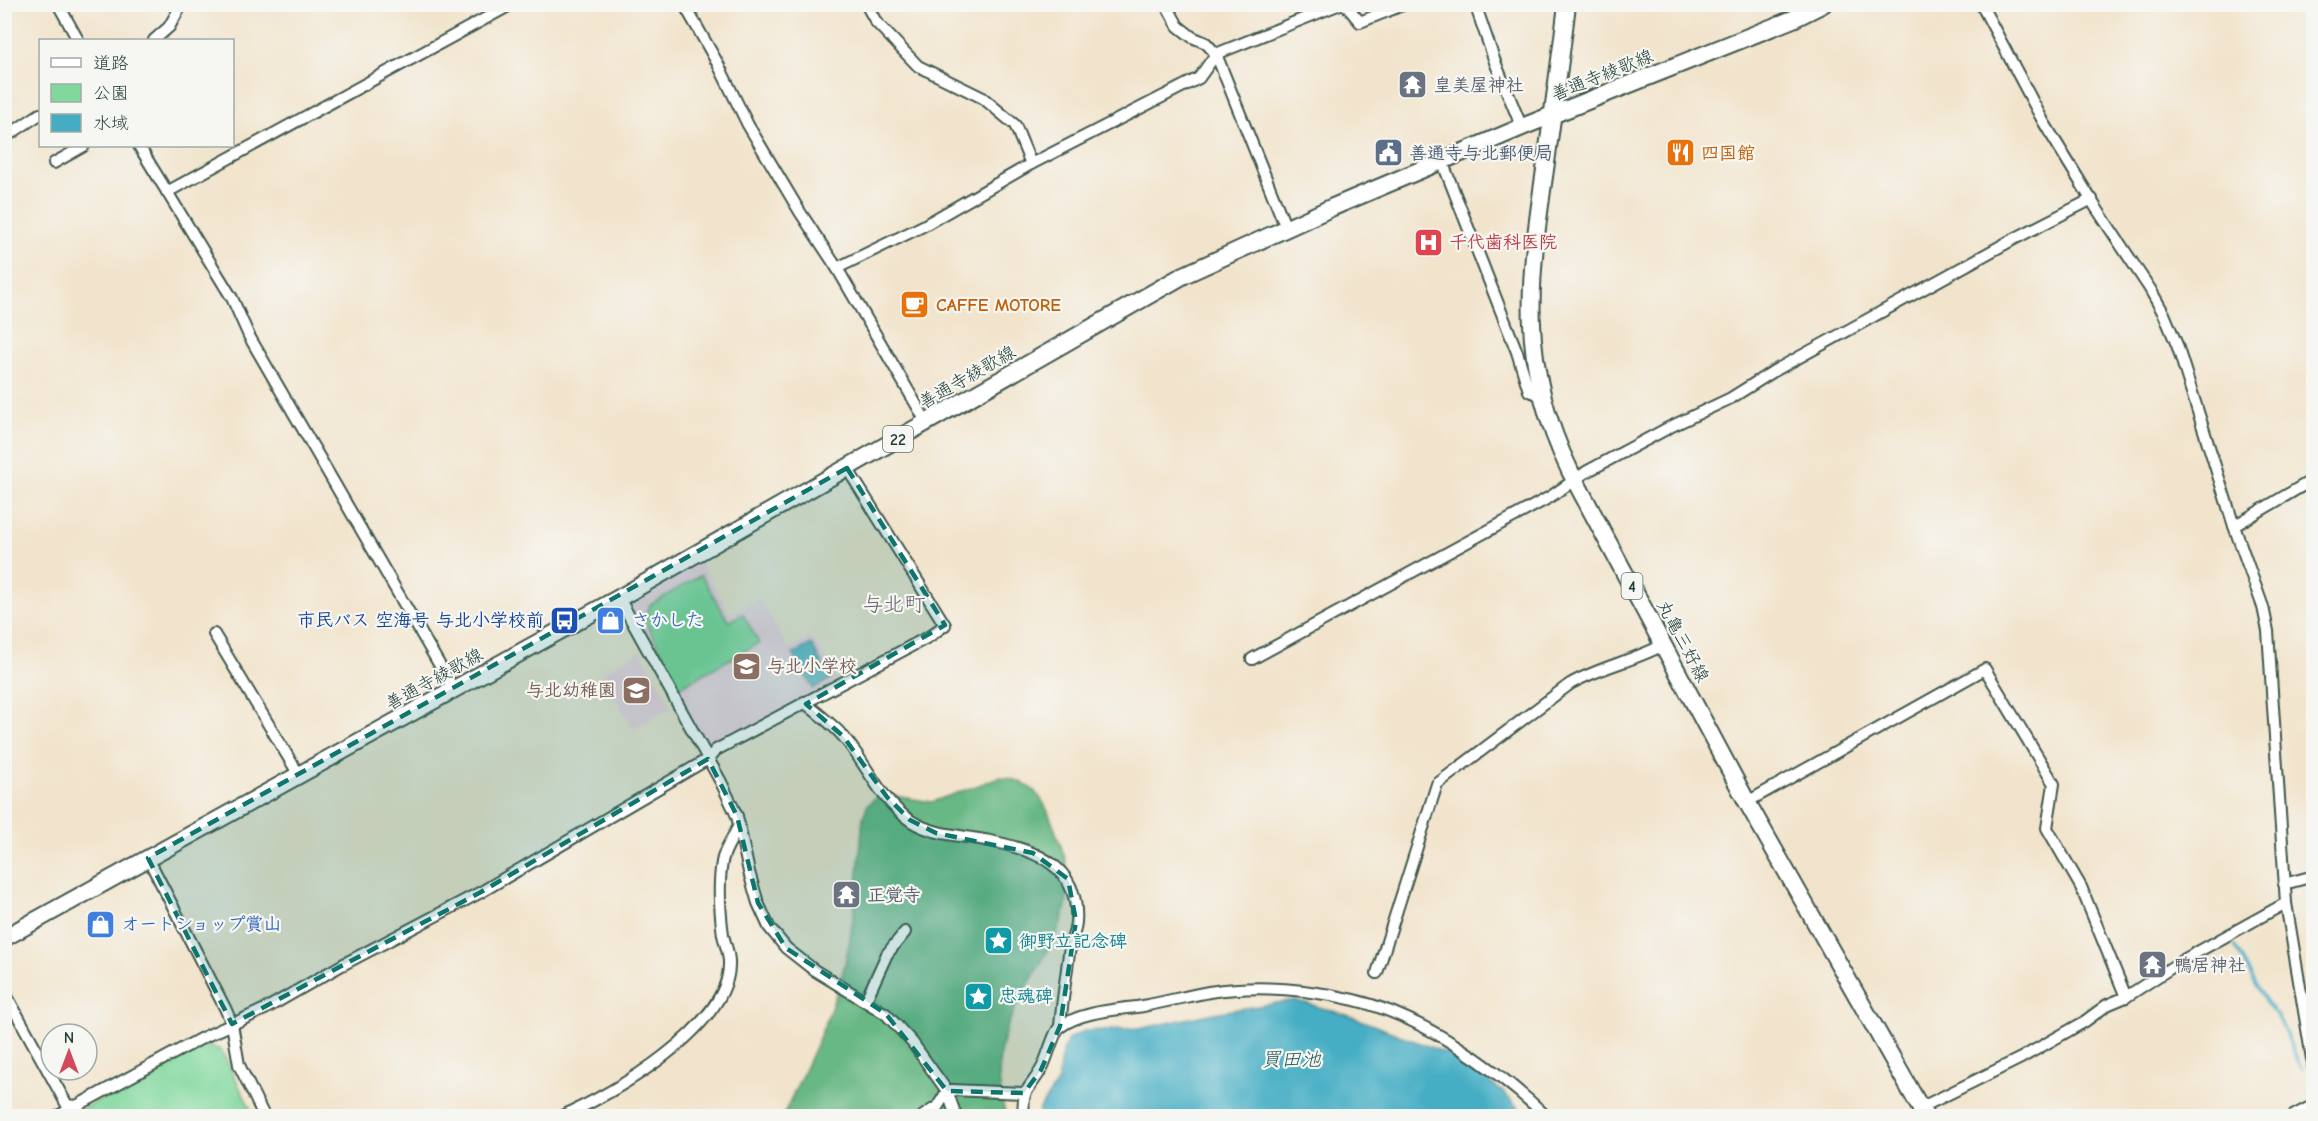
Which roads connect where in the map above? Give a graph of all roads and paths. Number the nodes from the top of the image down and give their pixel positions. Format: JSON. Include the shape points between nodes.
{"nodes":[{"id":1,"x":58,"y":4,"type":"edge"},
{"id":2,"x":182,"y":4,"type":"edge"},
{"id":3,"x":512,"y":4,"type":"edge"},
{"id":4,"x":684,"y":4,"type":"edge"},
{"id":5,"x":866,"y":4,"type":"edge"},
{"id":6,"x":1166,"y":4,"type":"edge"},
{"id":7,"x":1343,"y":4,"type":"edge"},
{"id":8,"x":1405,"y":4,"type":"edge"},
{"id":9,"x":1475,"y":4,"type":"edge"},
{"id":10,"x":1567,"y":4,"type":"edge"},
{"id":11,"x":1823,"y":4,"type":"edge"},
{"id":12,"x":1981,"y":4,"type":"edge"},
{"id":13,"x":77,"y":39,"type":"edge"},
{"id":14,"x":155,"y":39,"type":"edge"},
{"id":15,"x":1216,"y":54,"type":"junction"},
{"id":16,"x":39,"y":115,"type":"edge"},
{"id":17,"x":1552,"y":115,"type":"junction"},
{"id":18,"x":1522,"y":128,"type":"junction"},
{"id":19,"x":4,"y":138,"type":"edge"},
{"id":20,"x":82,"y":147,"type":"edge"},
{"id":21,"x":140,"y":147,"type":"edge"},
{"id":22,"x":1442,"y":162,"type":"junction"},
{"id":23,"x":54,"y":163,"type":"dead end"},
{"id":24,"x":1031,"y":164,"type":"junction"},
{"id":25,"x":167,"y":192,"type":"junction"},
{"id":26,"x":2092,"y":199,"type":"junction"},
{"id":27,"x":1286,"y":228,"type":"junction"},
{"id":28,"x":837,"y":268,"type":"junction"},
{"id":29,"x":1540,"y":395,"type":"junction"},
{"id":30,"x":927,"y":423,"type":"junction"},
{"id":31,"x":848,"y":468,"type":"junction"},
{"id":32,"x":1575,"y":479,"type":"junction"},
{"id":33,"x":2313,"y":479,"type":"edge"},
{"id":34,"x":2234,"y":526,"type":"junction"},
{"id":35,"x":619,"y":598,"type":"junction"},
{"id":36,"x":214,"y":634,"type":"dead end"},
{"id":37,"x":1663,"y":645,"type":"junction"},
{"id":38,"x":1252,"y":659,"type":"dead end"},
{"id":39,"x":454,"y":690,"type":"junction"},
{"id":40,"x":804,"y":702,"type":"junction"},
{"id":41,"x":708,"y":759,"type":"junction"},
{"id":42,"x":299,"y":775,"type":"junction"},
{"id":43,"x":1748,"y":802,"type":"junction"},
{"id":44,"x":739,"y":825,"type":"junction"},
{"id":45,"x":148,"y":858,"type":"junction"},
{"id":46,"x":2313,"y":876,"type":"edge"},
{"id":47,"x":2284,"y":884,"type":"junction"},
{"id":48,"x":2286,"y":903,"type":"junction"},
{"id":49,"x":905,"y":932,"type":"dead end"},
{"id":50,"x":4,"y":938,"type":"edge"},
{"id":51,"x":1377,"y":973,"type":"dead end"},
{"id":52,"x":4,"y":991,"type":"edge"},
{"id":53,"x":2126,"y":997,"type":"junction"},
{"id":54,"x":866,"y":1000,"type":"junction"},
{"id":55,"x":231,"y":1024,"type":"junction"},
{"id":56,"x":1060,"y":1026,"type":"junction"},
{"id":57,"x":2313,"y":1066,"type":"edge"},
{"id":58,"x":2313,"y":1071,"type":"edge"},
{"id":59,"x":947,"y":1091,"type":"junction"},
{"id":60,"x":1024,"y":1093,"type":"junction"},
{"id":61,"x":2313,"y":1105,"type":"edge"},
{"id":62,"x":80,"y":1111,"type":"edge"},
{"id":63,"x":1921,"y":1114,"type":"edge"},
{"id":64,"x":58,"y":1116,"type":"edge"},
{"id":65,"x":264,"y":1116,"type":"edge"},
{"id":66,"x":562,"y":1116,"type":"edge"},
{"id":67,"x":923,"y":1116,"type":"edge"},
{"id":68,"x":956,"y":1116,"type":"edge"},
{"id":69,"x":1024,"y":1116,"type":"edge"},
{"id":70,"x":1546,"y":1116,"type":"edge"},
{"id":71,"x":2293,"y":1116,"type":"edge"}],
"edges":[{"from":1,"to":13,"type":"street"},
{"from":2,"to":14,"type":"street","via":[[169,27]]},
{"from":3,"to":25,"type":"street"},
{"from":4,"to":28,"type":"street","via":[[748,124]]},
{"from":5,"to":24,"type":"street","via":[[876,22],[918,66],[983,98],[1015,125]]},
{"from":6,"to":15,"type":"street","via":[[1178,26]]},
{"from":7,"to":8,"type":"street","via":[[1360,22]]},
{"from":7,"to":15,"type":"street"},
{"from":9,"to":18,"type":"street"},
{"from":10,"to":17,"type":"main road","name":"丸亀三好線","number":"4"},
{"from":11,"to":17,"type":"main road","name":"善通寺綾歌線","number":"22"},
{"from":12,"to":26,"type":"street","via":[[2043,121]]},
{"from":15,"to":24,"type":"street","via":[[1199,78]]},
{"from":15,"to":27,"type":"street"},
{"from":16,"to":19,"type":"street"},
{"from":17,"to":18,"type":"main road","name":"善通寺綾歌線","number":"22"},
{"from":17,"to":29,"type":"main road","name":"丸亀三好線","number":"4","via":[[1534,244],[1530,306]]},
{"from":18,"to":22,"type":"main road","name":"善通寺綾歌線","number":"22"},
{"from":20,"to":23,"type":"street"},
{"from":21,"to":25,"type":"street"},
{"from":22,"to":27,"type":"main road","name":"善通寺綾歌線","number":"22"},
{"from":22,"to":29,"type":"street","via":[[1518,352],[1529,391]]},
{"from":24,"to":28,"type":"street","via":[[923,226]]},
{"from":25,"to":39,"type":"street","via":[[232,298],[249,336]]},
{"from":26,"to":32,"type":"street","via":[[1731,398]]},
{"from":26,"to":34,"type":"street","via":[[2164,314]]},
{"from":27,"to":30,"type":"main road","name":"善通寺綾歌線","number":"22","via":[[1184,275]]},
{"from":28,"to":30,"type":"street"},
{"from":29,"to":32,"type":"main road","name":"丸亀三好線","number":"4"},
{"from":30,"to":31,"type":"main road","name":"善通寺綾歌線","number":"22"},
{"from":31,"to":35,"type":"main road","name":"善通寺綾歌線","number":"22"},
{"from":31,"to":40,"type":"street","via":[[945,625]]},
{"from":32,"to":37,"type":"main road","name":"丸亀三好線","number":"4"},
{"from":32,"to":38,"type":"street","via":[[1550,497]]},
{"from":33,"to":34,"type":"street"},
{"from":34,"to":47,"type":"street","via":[[2268,631]]},
{"from":35,"to":39,"type":"main road","name":"善通寺綾歌線","number":"22"},
{"from":35,"to":41,"type":"street"},
{"from":36,"to":42,"type":"street"},
{"from":37,"to":43,"type":"main road","name":"丸亀三好線","number":"4"},
{"from":37,"to":51,"type":"street","via":[[1584,675],[1437,784]]},
{"from":39,"to":42,"type":"main road","name":"善通寺綾歌線","number":"22"},
{"from":40,"to":41,"type":"street","via":[[716,750]]},
{"from":40,"to":56,"type":"street","via":[[843,736],[887,797],[910,820],[936,833],[999,842],[1033,853],[1062,872],[1074,895],[1076,921]]},
{"from":41,"to":44,"type":"street"},
{"from":41,"to":55,"type":"street","via":[[500,882]]},
{"from":42,"to":45,"type":"main road","name":"善通寺綾歌線","number":"22"},
{"from":43,"to":53,"type":"street","via":[[1985,669],[2054,784],[2047,828],[2081,887]]},
{"from":43,"to":63,"type":"main road","name":"丸亀三好線","number":"4"},
{"from":44,"to":54,"type":"street","via":[[748,872],[769,927],[786,948],[814,970]]},
{"from":44,"to":66,"type":"street","via":[[722,862],[720,897],[729,961],[728,978],[718,998],[692,1033],[665,1057]]},
{"from":45,"to":50,"type":"main road","name":"善通寺綾歌線","number":"22"},
{"from":45,"to":55,"type":"street"},
{"from":46,"to":47,"type":"street"},
{"from":47,"to":48,"type":"street"},
{"from":48,"to":53,"type":"street","via":[[2183,960]]},
{"from":48,"to":57,"type":"street"},
{"from":49,"to":54,"type":"street","via":[[887,954]]},
{"from":52,"to":62,"type":"street","via":[[67,1105]]},
{"from":53,"to":63,"type":"street"},
{"from":54,"to":59,"type":"street","via":[[906,1035]]},
{"from":55,"to":62,"type":"street","via":[[140,1071]]},
{"from":55,"to":65,"type":"street","via":[[239,1065]]},
{"from":56,"to":60,"type":"street","via":[[1041,1070]]},
{"from":56,"to":70,"type":"street","via":[[1091,1014],[1210,992],[1295,990],[1354,1000],[1424,1027],[1475,1059]]},
{"from":57,"to":58,"type":"street"},
{"from":59,"to":60,"type":"street"},
{"from":59,"to":67,"type":"street","via":[[938,1106]]},
{"from":59,"to":68,"type":"street"},
{"from":60,"to":69,"type":"street"},
{"from":61,"to":71,"type":"street"},
{"from":62,"to":64,"type":"street"}]}
